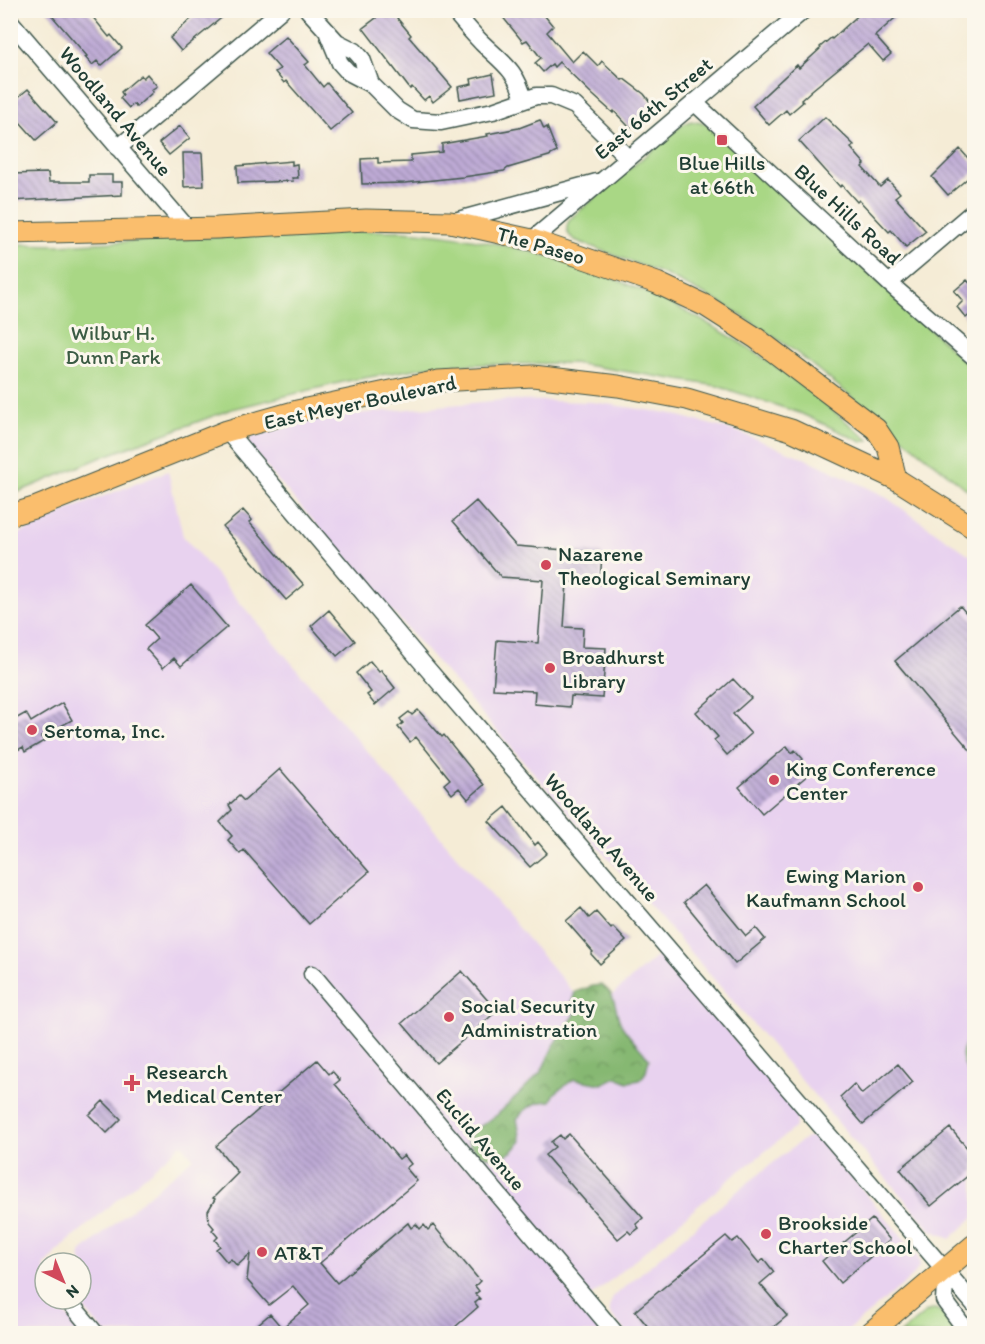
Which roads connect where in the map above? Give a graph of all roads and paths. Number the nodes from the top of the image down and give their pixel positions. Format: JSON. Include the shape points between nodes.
{"nodes":[{"id":1,"x":280,"y":10,"type":"edge"},
{"id":2,"x":308,"y":10,"type":"edge"},
{"id":3,"x":453,"y":10,"type":"edge"},
{"id":4,"x":804,"y":10,"type":"edge"},
{"id":5,"x":10,"y":21,"type":"edge"},
{"id":6,"x":524,"y":100,"type":"junction"},
{"id":7,"x":694,"y":102,"type":"junction"},
{"id":8,"x":118,"y":148,"type":"junction"},
{"id":9,"x":628,"y":159,"type":"junction"},
{"id":10,"x":601,"y":181,"type":"junction"},
{"id":11,"x":975,"y":212,"type":"edge"},
{"id":12,"x":450,"y":222,"type":"junction"},
{"id":13,"x":188,"y":229,"type":"junction"},
{"id":14,"x":10,"y":233,"type":"edge"},
{"id":15,"x":532,"y":240,"type":"junction"},
{"id":16,"x":889,"y":283,"type":"junction"},
{"id":17,"x":975,"y":357,"type":"edge"},
{"id":18,"x":227,"y":431,"type":"junction"},
{"id":19,"x":896,"y":479,"type":"junction"},
{"id":20,"x":37,"y":507,"type":"junction"},
{"id":21,"x":10,"y":515,"type":"edge"},
{"id":22,"x":10,"y":522,"type":"edge"},
{"id":23,"x":975,"y":528,"type":"edge"},
{"id":24,"x":312,"y":974,"type":"dead end"},
{"id":25,"x":975,"y":1245,"type":"edge"},
{"id":26,"x":946,"y":1269,"type":"junction"},
{"id":27,"x":975,"y":1304,"type":"edge"},
{"id":28,"x":77,"y":1311,"type":"edge"},
{"id":29,"x":96,"y":1334,"type":"edge"},
{"id":30,"x":616,"y":1334,"type":"edge"},
{"id":31,"x":869,"y":1334,"type":"edge"},
{"id":32,"x":969,"y":1334,"type":"edge"}],
"edges":[{"from":1,"to":8,"type":"street"},
{"from":2,"to":6,"type":"street","via":[[328,34],[348,72],[371,84],[412,120],[431,122],[493,111]]},
{"from":3,"to":6,"type":"street","via":[[510,68],[519,80]]},
{"from":4,"to":7,"type":"street","name":"East 66th Street"},
{"from":5,"to":8,"type":"street","name":"Woodland Avenue"},
{"from":6,"to":9,"type":"street","via":[[551,96],[575,106]]},
{"from":7,"to":9,"type":"street","name":"East 66th Street"},
{"from":7,"to":16,"type":"street","name":"Blue Hills Road"},
{"from":8,"to":13,"type":"street","name":"Woodland Avenue"},
{"from":9,"to":10,"type":"street","name":"East 66th Street"},
{"from":10,"to":12,"type":"street"},
{"from":10,"to":15,"type":"street","name":"East 66th Street"},
{"from":11,"to":16,"type":"street"},
{"from":12,"to":13,"type":"main road","name":"The Paseo","via":[[366,220]]},
{"from":12,"to":15,"type":"main road","name":"The Paseo"},
{"from":13,"to":14,"type":"main road","name":"The Paseo"},
{"from":15,"to":19,"type":"main road","name":"The Paseo","via":[[657,283],[706,306],[756,338],[876,429],[888,447]]},
{"from":16,"to":17,"type":"street","name":"Blue Hills Road"},
{"from":18,"to":19,"type":"main road","name":"East Meyer Boulevard","via":[[297,411],[438,381],[533,376],[687,399],[791,429]]},
{"from":18,"to":20,"type":"main road","name":"East Meyer Boulevard"},
{"from":18,"to":26,"type":"street","name":"Woodland Avenue"},
{"from":19,"to":23,"type":"main road"},
{"from":20,"to":21,"type":"main road","name":"East Meyer Boulevard"},
{"from":20,"to":22,"type":"main road","name":"East Meyer Boulevard"},
{"from":24,"to":30,"type":"street","name":"Euclid Avenue"},
{"from":25,"to":26,"type":"main road"},
{"from":26,"to":27,"type":"street","name":"Woodland Avenue"},
{"from":26,"to":31,"type":"main road"},
{"from":26,"to":32,"type":"street","via":[[944,1300]]},
{"from":28,"to":29,"type":"street"}]}
